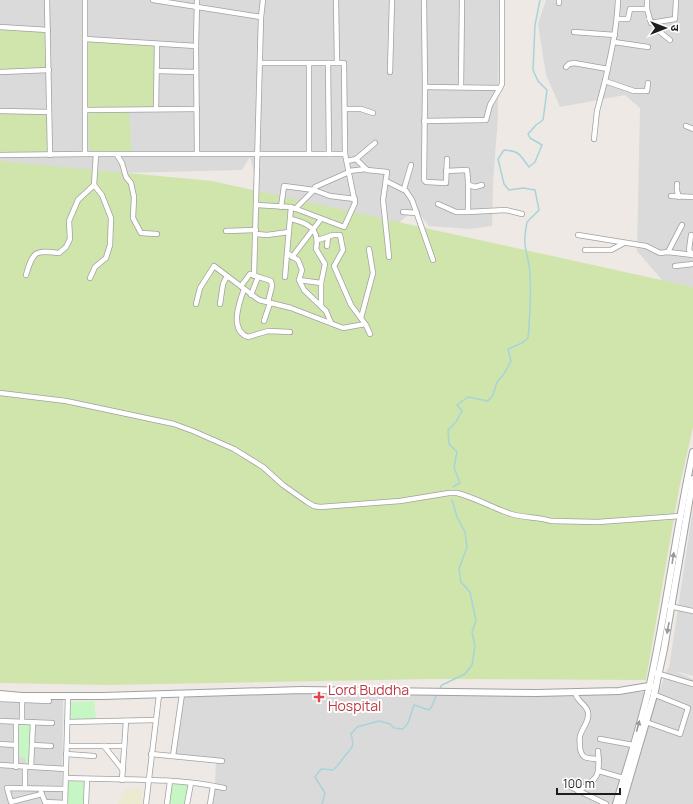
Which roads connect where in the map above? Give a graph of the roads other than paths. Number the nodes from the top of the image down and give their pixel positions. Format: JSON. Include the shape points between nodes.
{"nodes":[{"id":1,"x":47,"y":0,"type":"edge"},
{"id":2,"x":85,"y":0,"type":"edge"},
{"id":3,"x":153,"y":0,"type":"edge"},
{"id":4,"x":197,"y":0,"type":"edge"},
{"id":5,"x":263,"y":0,"type":"edge"},
{"id":6,"x":336,"y":0,"type":"edge"},
{"id":7,"x":392,"y":0,"type":"edge"},
{"id":8,"x":424,"y":0,"type":"edge"},
{"id":9,"x":462,"y":0,"type":"edge"},
{"id":10,"x":502,"y":0,"type":"edge"},
{"id":11,"x":618,"y":0,"type":"edge"},
{"id":12,"x":647,"y":0,"type":"edge"},
{"id":13,"x":676,"y":0,"type":"edge"},
{"id":14,"x":198,"y":6,"type":"junction"},
{"id":15,"x":647,"y":9,"type":"junction"},
{"id":16,"x":261,"y":17,"type":"junction"},
{"id":17,"x":618,"y":19,"type":"junction"},
{"id":18,"x":656,"y":22,"type":"junction"},
{"id":19,"x":0,"y":27,"type":"edge"},
{"id":20,"x":48,"y":30,"type":"junction"},
{"id":21,"x":574,"y":32,"type":"dead end"},
{"id":22,"x":615,"y":35,"type":"junction"},
{"id":23,"x":85,"y":39,"type":"junction"},
{"id":24,"x":670,"y":40,"type":"dead end"},
{"id":25,"x":614,"y":42,"type":"junction"},
{"id":26,"x":157,"y":44,"type":"junction"},
{"id":27,"x":196,"y":46,"type":"junction"},
{"id":28,"x":648,"y":47,"type":"dead end"},
{"id":29,"x":260,"y":63,"type":"junction"},
{"id":30,"x":309,"y":63,"type":"junction"},
{"id":31,"x":328,"y":63,"type":"junction"},
{"id":32,"x":337,"y":63,"type":"junction"},
{"id":33,"x":566,"y":67,"type":"dead end"},
{"id":34,"x":608,"y":69,"type":"junction"},
{"id":35,"x":49,"y":70,"type":"junction"},
{"id":36,"x":156,"y":71,"type":"junction"},
{"id":37,"x":0,"y":72,"type":"edge"},
{"id":38,"x":196,"y":72,"type":"junction"},
{"id":39,"x":390,"y":72,"type":"dead end"},
{"id":40,"x":605,"y":81,"type":"junction"},
{"id":41,"x":648,"y":83,"type":"dead end"},
{"id":42,"x":425,"y":87,"type":"junction"},
{"id":43,"x":461,"y":87,"type":"junction"},
{"id":44,"x":500,"y":88,"type":"junction"},
{"id":45,"x":156,"y":109,"type":"junction"},
{"id":46,"x":197,"y":109,"type":"junction"},
{"id":47,"x":345,"y":109,"type":"junction"},
{"id":48,"x":86,"y":110,"type":"junction"},
{"id":49,"x":0,"y":111,"type":"edge"},
{"id":50,"x":49,"y":112,"type":"junction"},
{"id":51,"x":373,"y":113,"type":"dead end"},
{"id":52,"x":424,"y":122,"type":"junction"},
{"id":53,"x":686,"y":126,"type":"dead end"},
{"id":54,"x":693,"y":129,"type":"edge"},
{"id":55,"x":594,"y":139,"type":"dead end"},
{"id":56,"x":259,"y":141,"type":"junction"},
{"id":57,"x":375,"y":143,"type":"dead end"},
{"id":58,"x":85,"y":154,"type":"junction"},
{"id":59,"x":96,"y":154,"type":"junction"},
{"id":60,"x":197,"y":154,"type":"junction"},
{"id":61,"x":250,"y":154,"type":"junction"},
{"id":62,"x":258,"y":154,"type":"junction"},
{"id":63,"x":308,"y":154,"type":"junction"},
{"id":64,"x":329,"y":154,"type":"junction"},
{"id":65,"x":345,"y":154,"type":"junction"},
{"id":66,"x":0,"y":155,"type":"edge"},
{"id":67,"x":50,"y":155,"type":"junction"},
{"id":68,"x":117,"y":155,"type":"junction"},
{"id":69,"x":356,"y":159,"type":"junction"},
{"id":70,"x":447,"y":159,"type":"dead end"},
{"id":71,"x":347,"y":161,"type":"junction"},
{"id":72,"x":411,"y":164,"type":"dead end"},
{"id":73,"x":366,"y":169,"type":"junction"},
{"id":74,"x":446,"y":171,"type":"junction"},
{"id":75,"x":349,"y":172,"type":"junction"},
{"id":76,"x":386,"y":181,"type":"junction"},
{"id":77,"x":678,"y":184,"type":"dead end"},
{"id":78,"x":94,"y":185,"type":"junction"},
{"id":79,"x":469,"y":185,"type":"junction"},
{"id":80,"x":482,"y":185,"type":"dead end"},
{"id":81,"x":404,"y":189,"type":"junction"},
{"id":82,"x":314,"y":190,"type":"junction"},
{"id":83,"x":671,"y":196,"type":"dead end"},
{"id":84,"x":679,"y":196,"type":"junction"},
{"id":85,"x":693,"y":197,"type":"edge"},
{"id":86,"x":354,"y":199,"type":"junction"},
{"id":87,"x":438,"y":204,"type":"dead end"},
{"id":88,"x":256,"y":205,"type":"junction"},
{"id":89,"x":281,"y":207,"type":"junction"},
{"id":90,"x":293,"y":208,"type":"junction"},
{"id":91,"x":403,"y":212,"type":"dead end"},
{"id":92,"x":468,"y":212,"type":"junction"},
{"id":93,"x":417,"y":213,"type":"junction"},
{"id":94,"x":522,"y":214,"type":"dead end"},
{"id":95,"x":291,"y":218,"type":"junction"},
{"id":96,"x":320,"y":218,"type":"junction"},
{"id":97,"x":682,"y":225,"type":"dead end"},
{"id":98,"x":344,"y":228,"type":"junction"},
{"id":99,"x":312,"y":229,"type":"junction"},
{"id":100,"x":226,"y":231,"type":"dead end"},
{"id":101,"x":256,"y":232,"type":"junction"},
{"id":102,"x":289,"y":232,"type":"junction"},
{"id":103,"x":157,"y":234,"type":"dead end"},
{"id":104,"x":578,"y":235,"type":"dead end"},
{"id":105,"x":691,"y":235,"type":"dead end"},
{"id":106,"x":340,"y":236,"type":"junction"},
{"id":107,"x":328,"y":237,"type":"junction"},
{"id":108,"x":318,"y":240,"type":"junction"},
{"id":109,"x":624,"y":242,"type":"junction"},
{"id":110,"x":327,"y":246,"type":"dead end"},
{"id":111,"x":369,"y":249,"type":"dead end"},
{"id":112,"x":585,"y":250,"type":"dead end"},
{"id":113,"x":668,"y":252,"type":"junction"},
{"id":114,"x":287,"y":253,"type":"junction"},
{"id":115,"x":389,"y":256,"type":"dead end"},
{"id":116,"x":693,"y":256,"type":"edge"},
{"id":117,"x":292,"y":257,"type":"junction"},
{"id":118,"x":433,"y":260,"type":"dead end"},
{"id":119,"x":692,"y":264,"type":"edge"},
{"id":120,"x":675,"y":266,"type":"dead end"},
{"id":121,"x":26,"y":275,"type":"dead end"},
{"id":122,"x":227,"y":276,"type":"junction"},
{"id":123,"x":256,"y":276,"type":"junction"},
{"id":124,"x":285,"y":277,"type":"dead end"},
{"id":125,"x":90,"y":278,"type":"dead end"},
{"id":126,"x":299,"y":280,"type":"junction"},
{"id":127,"x":321,"y":283,"type":"junction"},
{"id":128,"x":242,"y":288,"type":"junction"},
{"id":129,"x":251,"y":294,"type":"junction"},
{"id":130,"x":269,"y":302,"type":"junction"},
{"id":131,"x":196,"y":304,"type":"dead end"},
{"id":132,"x":220,"y":304,"type":"dead end"},
{"id":133,"x":321,"y":306,"type":"junction"},
{"id":134,"x":361,"y":318,"type":"junction"},
{"id":135,"x":264,"y":321,"type":"dead end"},
{"id":136,"x":331,"y":323,"type":"junction"},
{"id":137,"x":365,"y":324,"type":"junction"},
{"id":138,"x":290,"y":332,"type":"dead end"},
{"id":139,"x":370,"y":334,"type":"dead end"},
{"id":140,"x":0,"y":393,"type":"edge"},
{"id":141,"x":693,"y":452,"type":"edge"},
{"id":142,"x":693,"y":479,"type":"edge"},
{"id":143,"x":680,"y":516,"type":"junction"},
{"id":144,"x":669,"y":605,"type":"junction"},
{"id":145,"x":693,"y":611,"type":"edge"},
{"id":146,"x":655,"y":673,"type":"junction"},
{"id":147,"x":693,"y":684,"type":"edge"},
{"id":148,"x":652,"y":690,"type":"junction"},
{"id":149,"x":574,"y":692,"type":"junction"},
{"id":150,"x":0,"y":694,"type":"edge"},
{"id":151,"x":182,"y":694,"type":"junction"},
{"id":152,"x":159,"y":695,"type":"junction"},
{"id":153,"x":68,"y":696,"type":"junction"},
{"id":154,"x":22,"y":698,"type":"junction"},
{"id":155,"x":0,"y":699,"type":"edge"},
{"id":156,"x":49,"y":701,"type":"dead end"},
{"id":157,"x":155,"y":720,"type":"junction"},
{"id":158,"x":0,"y":721,"type":"edge"},
{"id":159,"x":126,"y":721,"type":"junction"},
{"id":160,"x":16,"y":722,"type":"junction"},
{"id":161,"x":22,"y":722,"type":"junction"},
{"id":162,"x":33,"y":722,"type":"junction"},
{"id":163,"x":67,"y":722,"type":"junction"},
{"id":164,"x":646,"y":722,"type":"junction"},
{"id":165,"x":52,"y":723,"type":"dead end"},
{"id":166,"x":600,"y":739,"type":"dead end"},
{"id":167,"x":0,"y":744,"type":"edge"},
{"id":168,"x":16,"y":745,"type":"junction"},
{"id":169,"x":32,"y":745,"type":"junction"},
{"id":170,"x":633,"y":745,"type":"junction"},
{"id":171,"x":51,"y":746,"type":"dead end"},
{"id":172,"x":67,"y":746,"type":"junction"},
{"id":173,"x":104,"y":746,"type":"junction"},
{"id":174,"x":124,"y":746,"type":"junction"},
{"id":175,"x":598,"y":751,"type":"dead end"},
{"id":176,"x":66,"y":754,"type":"junction"},
{"id":177,"x":151,"y":754,"type":"junction"},
{"id":178,"x":94,"y":756,"type":"dead end"},
{"id":179,"x":173,"y":756,"type":"junction"},
{"id":180,"x":599,"y":760,"type":"junction"},
{"id":181,"x":222,"y":761,"type":"dead end"},
{"id":182,"x":0,"y":765,"type":"edge"},
{"id":183,"x":16,"y":767,"type":"junction"},
{"id":184,"x":25,"y":767,"type":"junction"},
{"id":185,"x":32,"y":767,"type":"junction"},
{"id":186,"x":66,"y":769,"type":"junction"},
{"id":187,"x":123,"y":770,"type":"junction"},
{"id":188,"x":599,"y":771,"type":"junction"},
{"id":189,"x":66,"y":778,"type":"junction"},
{"id":190,"x":623,"y":778,"type":"junction"},
{"id":191,"x":87,"y":779,"type":"junction"},
{"id":192,"x":150,"y":779,"type":"junction"},
{"id":193,"x":122,"y":780,"type":"junction"},
{"id":194,"x":170,"y":781,"type":"junction"},
{"id":195,"x":191,"y":783,"type":"junction"},
{"id":196,"x":213,"y":786,"type":"junction"},
{"id":197,"x":25,"y":787,"type":"junction"},
{"id":198,"x":571,"y":787,"type":"dead end"},
{"id":199,"x":40,"y":788,"type":"junction"},
{"id":200,"x":224,"y":788,"type":"dead end"},
{"id":201,"x":66,"y":789,"type":"junction"},
{"id":202,"x":578,"y":791,"type":"junction"},
{"id":203,"x":42,"y":794,"type":"junction"},
{"id":204,"x":65,"y":803,"type":"edge"},
{"id":205,"x":86,"y":804,"type":"edge"},
{"id":206,"x":146,"y":804,"type":"edge"},
{"id":207,"x":167,"y":804,"type":"edge"},
{"id":208,"x":187,"y":804,"type":"edge"},
{"id":209,"x":210,"y":804,"type":"edge"},
{"id":210,"x":606,"y":804,"type":"edge"},
{"id":211,"x":616,"y":804,"type":"edge"},
{"id":212,"x":622,"y":804,"type":"edge"}],
"edges":[{"from":1,"to":20,"type":"street"},
{"from":2,"to":23,"type":"street"},
{"from":3,"to":14,"type":"street"},
{"from":4,"to":14,"type":"street"},
{"from":5,"to":16,"type":"street"},
{"from":6,"to":32,"type":"street"},
{"from":7,"to":39,"type":"street"},
{"from":8,"to":42,"type":"street"},
{"from":9,"to":43,"type":"street"},
{"from":10,"to":44,"type":"street"},
{"from":11,"to":17,"type":"street"},
{"from":12,"to":15,"type":"street"},
{"from":13,"to":18,"type":"street","via":[[676,19]]},
{"from":14,"to":16,"type":"street"},
{"from":14,"to":27,"type":"street"},
{"from":15,"to":17,"type":"street","via":[[630,8],[628,19]]},
{"from":15,"to":18,"type":"street","via":[[651,23]]},
{"from":16,"to":29,"type":"street"},
{"from":17,"to":22,"type":"street"},
{"from":18,"to":24,"type":"street","via":[[660,32]]},
{"from":19,"to":20,"type":"street"},
{"from":20,"to":35,"type":"street"},
{"from":21,"to":22,"type":"street"},
{"from":22,"to":25,"type":"street"},
{"from":23,"to":26,"type":"street"},
{"from":23,"to":48,"type":"street"},
{"from":25,"to":28,"type":"street"},
{"from":25,"to":34,"type":"street"},
{"from":26,"to":27,"type":"street"},
{"from":26,"to":36,"type":"street"},
{"from":27,"to":38,"type":"street"},
{"from":29,"to":30,"type":"street"},
{"from":29,"to":56,"type":"street"},
{"from":30,"to":31,"type":"street"},
{"from":30,"to":63,"type":"street"},
{"from":31,"to":32,"type":"street"},
{"from":31,"to":64,"type":"street"},
{"from":32,"to":47,"type":"street","via":[[344,63]]},
{"from":33,"to":34,"type":"street","via":[[574,63]]},
{"from":34,"to":40,"type":"street"},
{"from":35,"to":37,"type":"street"},
{"from":35,"to":50,"type":"street"},
{"from":36,"to":38,"type":"street"},
{"from":36,"to":45,"type":"street"},
{"from":38,"to":46,"type":"street"},
{"from":40,"to":41,"type":"street","via":[[634,91],[647,91]]},
{"from":40,"to":55,"type":"street","via":[[597,108]]},
{"from":42,"to":43,"type":"street"},
{"from":42,"to":52,"type":"street"},
{"from":43,"to":44,"type":"street"},
{"from":44,"to":52,"type":"street","via":[[490,105],[486,120]]},
{"from":45,"to":46,"type":"street"},
{"from":45,"to":48,"type":"street"},
{"from":46,"to":60,"type":"street"},
{"from":47,"to":51,"type":"street","via":[[361,109]]},
{"from":47,"to":65,"type":"street"},
{"from":48,"to":58,"type":"street"},
{"from":49,"to":50,"type":"street"},
{"from":50,"to":67,"type":"street"},
{"from":52,"to":74,"type":"street","via":[[424,180],[446,183]]},
{"from":53,"to":54,"type":"street"},
{"from":56,"to":61,"type":"street"},
{"from":56,"to":62,"type":"street"},
{"from":57,"to":69,"type":"street"},
{"from":58,"to":59,"type":"street"},
{"from":58,"to":67,"type":"street"},
{"from":59,"to":68,"type":"street"},
{"from":59,"to":78,"type":"street"},
{"from":60,"to":61,"type":"street"},
{"from":60,"to":68,"type":"street"},
{"from":61,"to":62,"type":"street"},
{"from":62,"to":63,"type":"street"},
{"from":62,"to":88,"type":"street"},
{"from":63,"to":64,"type":"street"},
{"from":64,"to":65,"type":"street"},
{"from":65,"to":71,"type":"street"},
{"from":66,"to":67,"type":"street"},
{"from":68,"to":103,"type":"street","via":[[131,183],[134,197],[133,218],[141,233]]},
{"from":69,"to":71,"type":"street"},
{"from":69,"to":73,"type":"street"},
{"from":70,"to":74,"type":"street"},
{"from":71,"to":75,"type":"street"},
{"from":72,"to":81,"type":"street"},
{"from":73,"to":75,"type":"street"},
{"from":73,"to":76,"type":"street","via":[[387,171]]},
{"from":74,"to":79,"type":"street","via":[[467,170]]},
{"from":75,"to":82,"type":"street","via":[[315,187]]},
{"from":75,"to":86,"type":"street"},
{"from":76,"to":81,"type":"street"},
{"from":76,"to":115,"type":"street","via":[[383,200]]},
{"from":77,"to":84,"type":"street"},
{"from":78,"to":121,"type":"street","via":[[78,200],[69,221],[70,238],[66,247],[59,253],[37,253],[30,261]]},
{"from":78,"to":125,"type":"street","via":[[102,195],[111,218],[110,245],[106,258],[95,268]]},
{"from":79,"to":80,"type":"street"},
{"from":79,"to":92,"type":"street"},
{"from":81,"to":93,"type":"street"},
{"from":82,"to":86,"type":"street","via":[[330,196]]},
{"from":82,"to":89,"type":"street","via":[[284,186]]},
{"from":82,"to":90,"type":"street"},
{"from":83,"to":84,"type":"street"},
{"from":84,"to":85,"type":"street"},
{"from":86,"to":98,"type":"street","via":[[355,203]]},
{"from":87,"to":92,"type":"street","via":[[456,212]]},
{"from":88,"to":89,"type":"street"},
{"from":88,"to":101,"type":"street"},
{"from":89,"to":90,"type":"street"},
{"from":90,"to":95,"type":"street"},
{"from":90,"to":96,"type":"street"},
{"from":91,"to":93,"type":"street"},
{"from":92,"to":94,"type":"street","via":[[506,210]]},
{"from":93,"to":118,"type":"street"},
{"from":95,"to":99,"type":"street","via":[[305,223]]},
{"from":95,"to":102,"type":"street"},
{"from":96,"to":98,"type":"street"},
{"from":96,"to":99,"type":"street"},
{"from":97,"to":113,"type":"street"},
{"from":98,"to":106,"type":"street"},
{"from":99,"to":108,"type":"street"},
{"from":99,"to":117,"type":"street"},
{"from":100,"to":101,"type":"street"},
{"from":101,"to":102,"type":"street","via":[[267,236]]},
{"from":101,"to":123,"type":"street"},
{"from":102,"to":114,"type":"street"},
{"from":104,"to":109,"type":"street"},
{"from":105,"to":116,"type":"street","via":[[689,250]]},
{"from":106,"to":107,"type":"street"},
{"from":106,"to":134,"type":"street","via":[[343,250],[334,266],[351,305]]},
{"from":107,"to":108,"type":"street"},
{"from":107,"to":110,"type":"street"},
{"from":108,"to":127,"type":"street","via":[[316,249],[325,264]]},
{"from":109,"to":112,"type":"street","via":[[611,250]]},
{"from":109,"to":113,"type":"street","via":[[646,246],[660,253]]},
{"from":111,"to":134,"type":"street","via":[[373,273]]},
{"from":113,"to":116,"type":"street"},
{"from":114,"to":117,"type":"street"},
{"from":114,"to":124,"type":"street"},
{"from":116,"to":119,"type":"street"},
{"from":117,"to":126,"type":"street","via":[[298,260],[302,270]]},
{"from":119,"to":120,"type":"street"},
{"from":122,"to":128,"type":"street"},
{"from":122,"to":131,"type":"street","via":[[214,266],[200,288]]},
{"from":122,"to":132,"type":"street","via":[[222,284]]},
{"from":123,"to":128,"type":"street","via":[[249,275]]},
{"from":123,"to":129,"type":"street"},
{"from":123,"to":130,"type":"street","via":[[272,282]]},
{"from":126,"to":127,"type":"street"},
{"from":126,"to":133,"type":"street","via":[[304,290]]},
{"from":127,"to":133,"type":"street"},
{"from":128,"to":129,"type":"street"},
{"from":128,"to":138,"type":"street","via":[[237,319],[242,334],[248,337],[268,331]]},
{"from":129,"to":130,"type":"street","via":[[259,300]]},
{"from":130,"to":135,"type":"street"},
{"from":130,"to":136,"type":"street"},
{"from":133,"to":136,"type":"street"},
{"from":134,"to":137,"type":"street"},
{"from":136,"to":137,"type":"street","via":[[343,328]]},
{"from":137,"to":139,"type":"street"},
{"from":140,"to":143,"type":"street","via":[[66,400],[174,424],[234,449],[263,467],[283,485],[314,506],[324,508],[457,493],[511,514],[551,521],[598,522]]},
{"from":141,"to":143,"type":"street"},
{"from":142,"to":144,"type":"street"},
{"from":144,"to":143,"type":"street","one_way":true},
{"from":144,"to":145,"type":"street"},
{"from":144,"to":146,"type":"street"},
{"from":146,"to":147,"type":"street"},
{"from":146,"to":148,"type":"street"},
{"from":148,"to":149,"type":"street"},
{"from":148,"to":164,"type":"street"},
{"from":148,"to":164,"type":"street","via":[[688,708],[680,734]]},
{"from":170,"to":148,"type":"street","one_way":true},
{"from":149,"to":151,"type":"street","via":[[301,690]]},
{"from":149,"to":180,"type":"street","via":[[589,715],[579,741],[582,756]]},
{"from":150,"to":154,"type":"street"},
{"from":151,"to":152,"type":"street"},
{"from":151,"to":179,"type":"street"},
{"from":152,"to":153,"type":"street"},
{"from":152,"to":157,"type":"street"},
{"from":153,"to":154,"type":"street"},
{"from":153,"to":163,"type":"street"},
{"from":154,"to":155,"type":"street"},
{"from":154,"to":156,"type":"street"},
{"from":154,"to":161,"type":"street"},
{"from":157,"to":159,"type":"street"},
{"from":157,"to":177,"type":"street"},
{"from":158,"to":160,"type":"street"},
{"from":159,"to":163,"type":"street"},
{"from":159,"to":174,"type":"street"},
{"from":160,"to":161,"type":"street"},
{"from":160,"to":168,"type":"street"},
{"from":161,"to":162,"type":"street"},
{"from":162,"to":165,"type":"street"},
{"from":162,"to":169,"type":"street"},
{"from":163,"to":172,"type":"street"},
{"from":164,"to":212,"type":"street"},
{"from":166,"to":170,"type":"street"},
{"from":167,"to":168,"type":"street"},
{"from":168,"to":183,"type":"street"},
{"from":169,"to":171,"type":"street"},
{"from":169,"to":185,"type":"street"},
{"from":170,"to":190,"type":"street"},
{"from":172,"to":173,"type":"street"},
{"from":172,"to":176,"type":"street"},
{"from":173,"to":174,"type":"street"},
{"from":173,"to":187,"type":"street"},
{"from":174,"to":187,"type":"street"},
{"from":175,"to":180,"type":"street"},
{"from":176,"to":178,"type":"street"},
{"from":176,"to":186,"type":"street"},
{"from":177,"to":179,"type":"street"},
{"from":177,"to":192,"type":"street"},
{"from":179,"to":181,"type":"street"},
{"from":180,"to":188,"type":"street"},
{"from":182,"to":183,"type":"street"},
{"from":183,"to":184,"type":"street"},
{"from":184,"to":185,"type":"street"},
{"from":184,"to":197,"type":"street"},
{"from":185,"to":186,"type":"street"},
{"from":186,"to":189,"type":"street"},
{"from":187,"to":193,"type":"street"},
{"from":188,"to":190,"type":"street"},
{"from":188,"to":202,"type":"street","via":[[594,781]]},
{"from":189,"to":191,"type":"street"},
{"from":189,"to":201,"type":"street"},
{"from":190,"to":211,"type":"street"},
{"from":191,"to":193,"type":"street"},
{"from":191,"to":205,"type":"street"},
{"from":192,"to":193,"type":"street"},
{"from":192,"to":194,"type":"street"},
{"from":192,"to":206,"type":"street"},
{"from":194,"to":195,"type":"street"},
{"from":194,"to":207,"type":"street"},
{"from":195,"to":196,"type":"street"},
{"from":195,"to":208,"type":"street"},
{"from":196,"to":200,"type":"street"},
{"from":196,"to":209,"type":"street"},
{"from":197,"to":199,"type":"street"},
{"from":197,"to":203,"type":"street","via":[[7,788],[11,802]]},
{"from":198,"to":202,"type":"street"},
{"from":199,"to":201,"type":"street"},
{"from":199,"to":203,"type":"street"},
{"from":201,"to":204,"type":"street"},
{"from":202,"to":210,"type":"street"},
{"from":203,"to":204,"type":"street","via":[[45,802]]}]}
